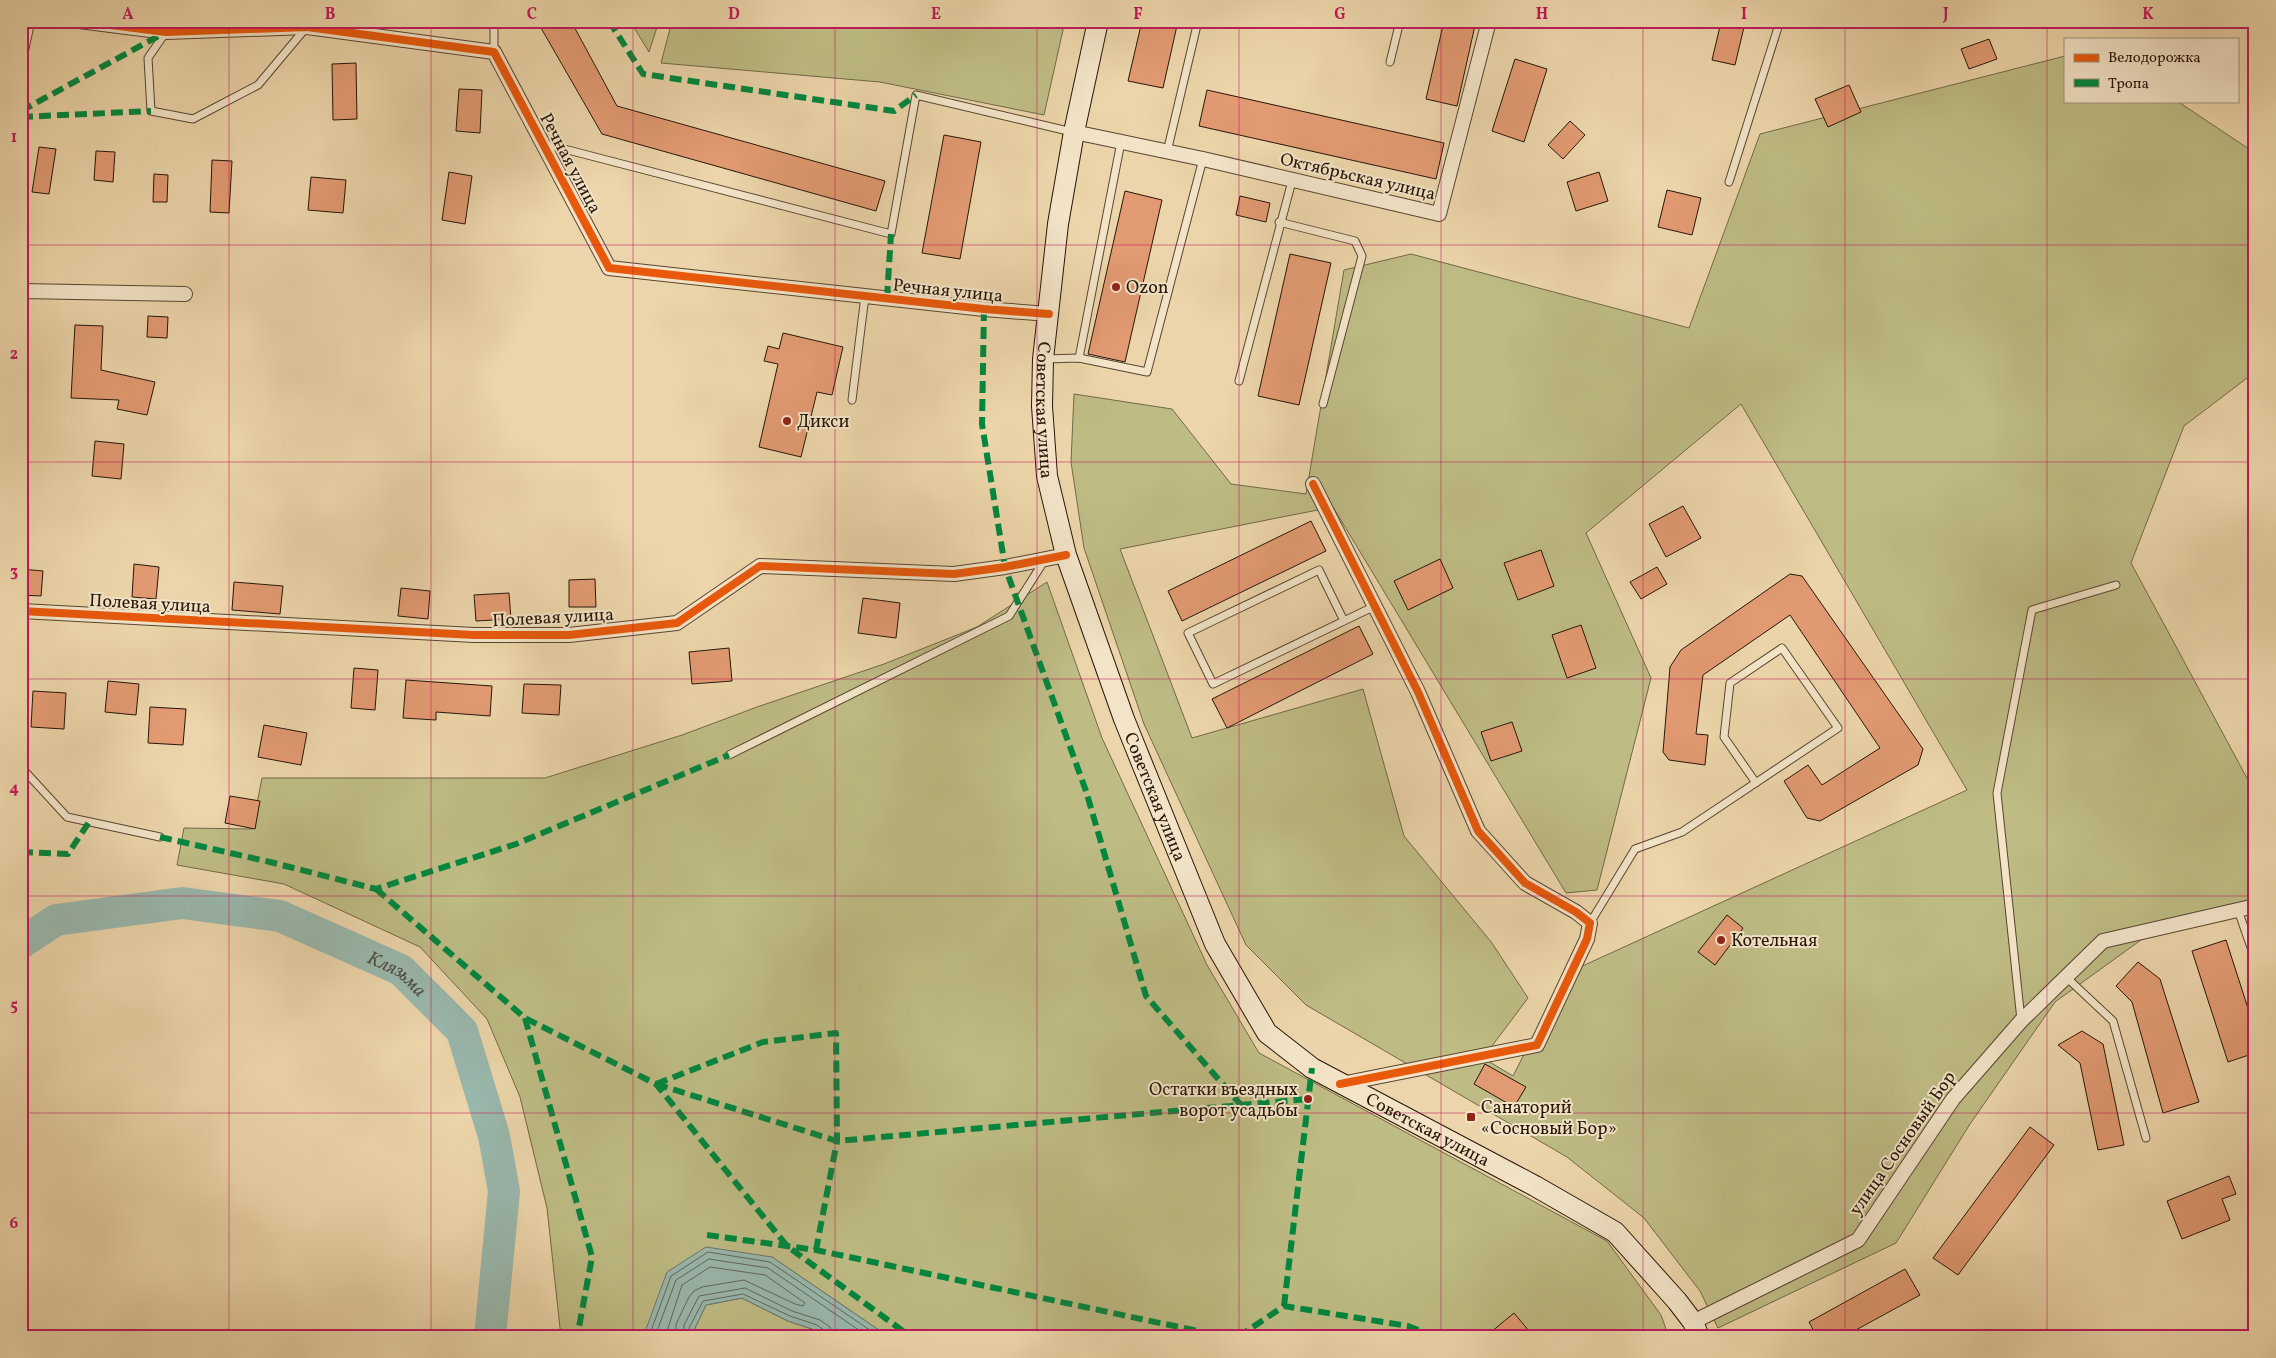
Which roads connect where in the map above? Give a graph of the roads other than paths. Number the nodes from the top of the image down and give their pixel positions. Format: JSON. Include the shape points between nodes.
{"nodes":[{"id":1,"x":31,"y":21,"type":"edge"},
{"id":2,"x":79,"y":21,"type":"edge"},
{"id":3,"x":494,"y":21,"type":"edge"},
{"id":4,"x":1098,"y":21,"type":"edge"},
{"id":5,"x":1198,"y":21,"type":"edge"},
{"id":6,"x":1400,"y":21,"type":"edge"},
{"id":7,"x":1489,"y":21,"type":"edge"},
{"id":8,"x":1780,"y":21,"type":"edge"},
{"id":9,"x":307,"y":24,"type":"edge"},
{"id":10,"x":166,"y":32,"type":"junction"},
{"id":11,"x":494,"y":52,"type":"junction"},
{"id":12,"x":1390,"y":62,"type":"dead end"},
{"id":13,"x":21,"y":67,"type":"edge"},
{"id":14,"x":1074,"y":132,"type":"junction"},
{"id":15,"x":1121,"y":142,"type":"junction"},
{"id":16,"x":544,"y":144,"type":"junction"},
{"id":17,"x":1167,"y":152,"type":"junction"},
{"id":18,"x":1203,"y":158,"type":"junction"},
{"id":19,"x":1292,"y":181,"type":"junction"},
{"id":20,"x":1729,"y":182,"type":"dead end"},
{"id":21,"x":1279,"y":222,"type":"junction"},
{"id":22,"x":21,"y":290,"type":"edge"},
{"id":23,"x":186,"y":294,"type":"dead end"},
{"id":24,"x":866,"y":296,"type":"junction"},
{"id":25,"x":1048,"y":314,"type":"junction"},
{"id":26,"x":1079,"y":358,"type":"junction"},
{"id":27,"x":1043,"y":359,"type":"junction"},
{"id":28,"x":1239,"y":381,"type":"dead end"},
{"id":29,"x":852,"y":400,"type":"dead end"},
{"id":30,"x":1323,"y":404,"type":"dead end"},
{"id":31,"x":1313,"y":484,"type":"dead end"},
{"id":32,"x":1066,"y":555,"type":"junction"},
{"id":33,"x":1046,"y":558,"type":"junction"},
{"id":34,"x":2116,"y":585,"type":"dead end"},
{"id":35,"x":1376,"y":606,"type":"junction"},
{"id":36,"x":21,"y":611,"type":"edge"},
{"id":37,"x":1344,"y":621,"type":"junction"},
{"id":38,"x":729,"y":755,"type":"dead end"},
{"id":39,"x":21,"y":766,"type":"edge"},
{"id":40,"x":1756,"y":783,"type":"junction"},
{"id":41,"x":160,"y":838,"type":"dead end"},
{"id":42,"x":2255,"y":906,"type":"edge"},
{"id":43,"x":2238,"y":910,"type":"junction"},
{"id":44,"x":1590,"y":923,"type":"junction"},
{"id":45,"x":2255,"y":959,"type":"edge"},
{"id":46,"x":2066,"y":977,"type":"junction"},
{"id":47,"x":2021,"y":1021,"type":"junction"},
{"id":48,"x":1340,"y":1084,"type":"junction"},
{"id":49,"x":2146,"y":1138,"type":"dead end"},
{"id":50,"x":1696,"y":1330,"type":"edge"}],
"edges":[{"from":1,"to":13,"type":"lane"},
{"from":2,"to":10,"type":"street"},
{"from":3,"to":11,"type":"lane"},
{"from":4,"to":14,"type":"main road","name":"Советская улица"},
{"from":5,"to":17,"type":"lane"},
{"from":6,"to":12,"type":"lane"},
{"from":7,"to":19,"type":"street","name":"Октябрьская улица","via":[[1440,214]]},
{"from":8,"to":20,"type":"lane"},
{"from":9,"to":10,"type":"street"},
{"from":9,"to":10,"type":"lane","via":[[258,85],[193,119],[151,111],[148,58]]},
{"from":9,"to":11,"type":"street"},
{"from":11,"to":16,"type":"street","name":"Речная улица"},
{"from":14,"to":15,"type":"street","name":"Октябрьская улица"},
{"from":14,"to":16,"type":"lane","via":[[916,95],[891,234]]},
{"from":14,"to":25,"type":"main road","name":"Советская улица","via":[[1058,224]]},
{"from":15,"to":17,"type":"street","name":"Октябрьская улица"},
{"from":15,"to":26,"type":"lane"},
{"from":16,"to":24,"type":"street","name":"Речная улица","via":[[609,268]]},
{"from":17,"to":18,"type":"street","name":"Октябрьская улица"},
{"from":18,"to":19,"type":"street","name":"Октябрьская улица"},
{"from":18,"to":26,"type":"lane","via":[[1147,372]]},
{"from":19,"to":21,"type":"lane"},
{"from":21,"to":28,"type":"lane"},
{"from":21,"to":30,"type":"lane","via":[[1355,241],[1362,256]]},
{"from":22,"to":23,"type":"street"},
{"from":24,"to":25,"type":"street","name":"Речная улица"},
{"from":24,"to":29,"type":"lane"},
{"from":25,"to":27,"type":"main road","name":"Советская улица"},
{"from":26,"to":27,"type":"lane"},
{"from":27,"to":32,"type":"main road","name":"Советская улица","via":[[1042,406],[1047,476]]},
{"from":31,"to":35,"type":"street"},
{"from":32,"to":33,"type":"street","name":"Полевая улица"},
{"from":32,"to":48,"type":"main road","name":"Советская улица","via":[[1124,719],[1215,944],[1266,1033],[1312,1068]]},
{"from":33,"to":36,"type":"street","name":"Полевая улица","via":[[954,574],[760,566],[676,623],[569,635],[474,635]]},
{"from":33,"to":38,"type":"lane","via":[[1008,616]]},
{"from":34,"to":47,"type":"lane","via":[[2032,610],[1996,793]]},
{"from":35,"to":37,"type":"lane"},
{"from":35,"to":44,"type":"street","via":[[1418,692],[1478,831],[1525,883]]},
{"from":37,"to":37,"type":"lane","via":[[1319,570],[1188,633],[1213,684]]},
{"from":39,"to":41,"type":"lane","via":[[67,817]]},
{"from":40,"to":40,"type":"lane","via":[[1838,728],[1782,648],[1730,683],[1724,737]]},
{"from":40,"to":44,"type":"lane","via":[[1682,832],[1635,849]]},
{"from":42,"to":43,"type":"street","name":"улица Сосновый Бор"},
{"from":43,"to":45,"type":"lane"},
{"from":43,"to":46,"type":"street","name":"улица Сосновый Бор","via":[[2103,941]]},
{"from":44,"to":48,"type":"street","via":[[1588,939],[1537,1045]]},
{"from":46,"to":47,"type":"street","name":"улица Сосновый Бор"},
{"from":46,"to":49,"type":"lane","via":[[2113,1021]]},
{"from":47,"to":50,"type":"street","name":"улица Сосновый Бор","via":[[1953,1099],[1858,1240]]},
{"from":48,"to":50,"type":"main road","name":"Советская улица","via":[[1535,1186],[1615,1232],[1677,1301]]}]}
